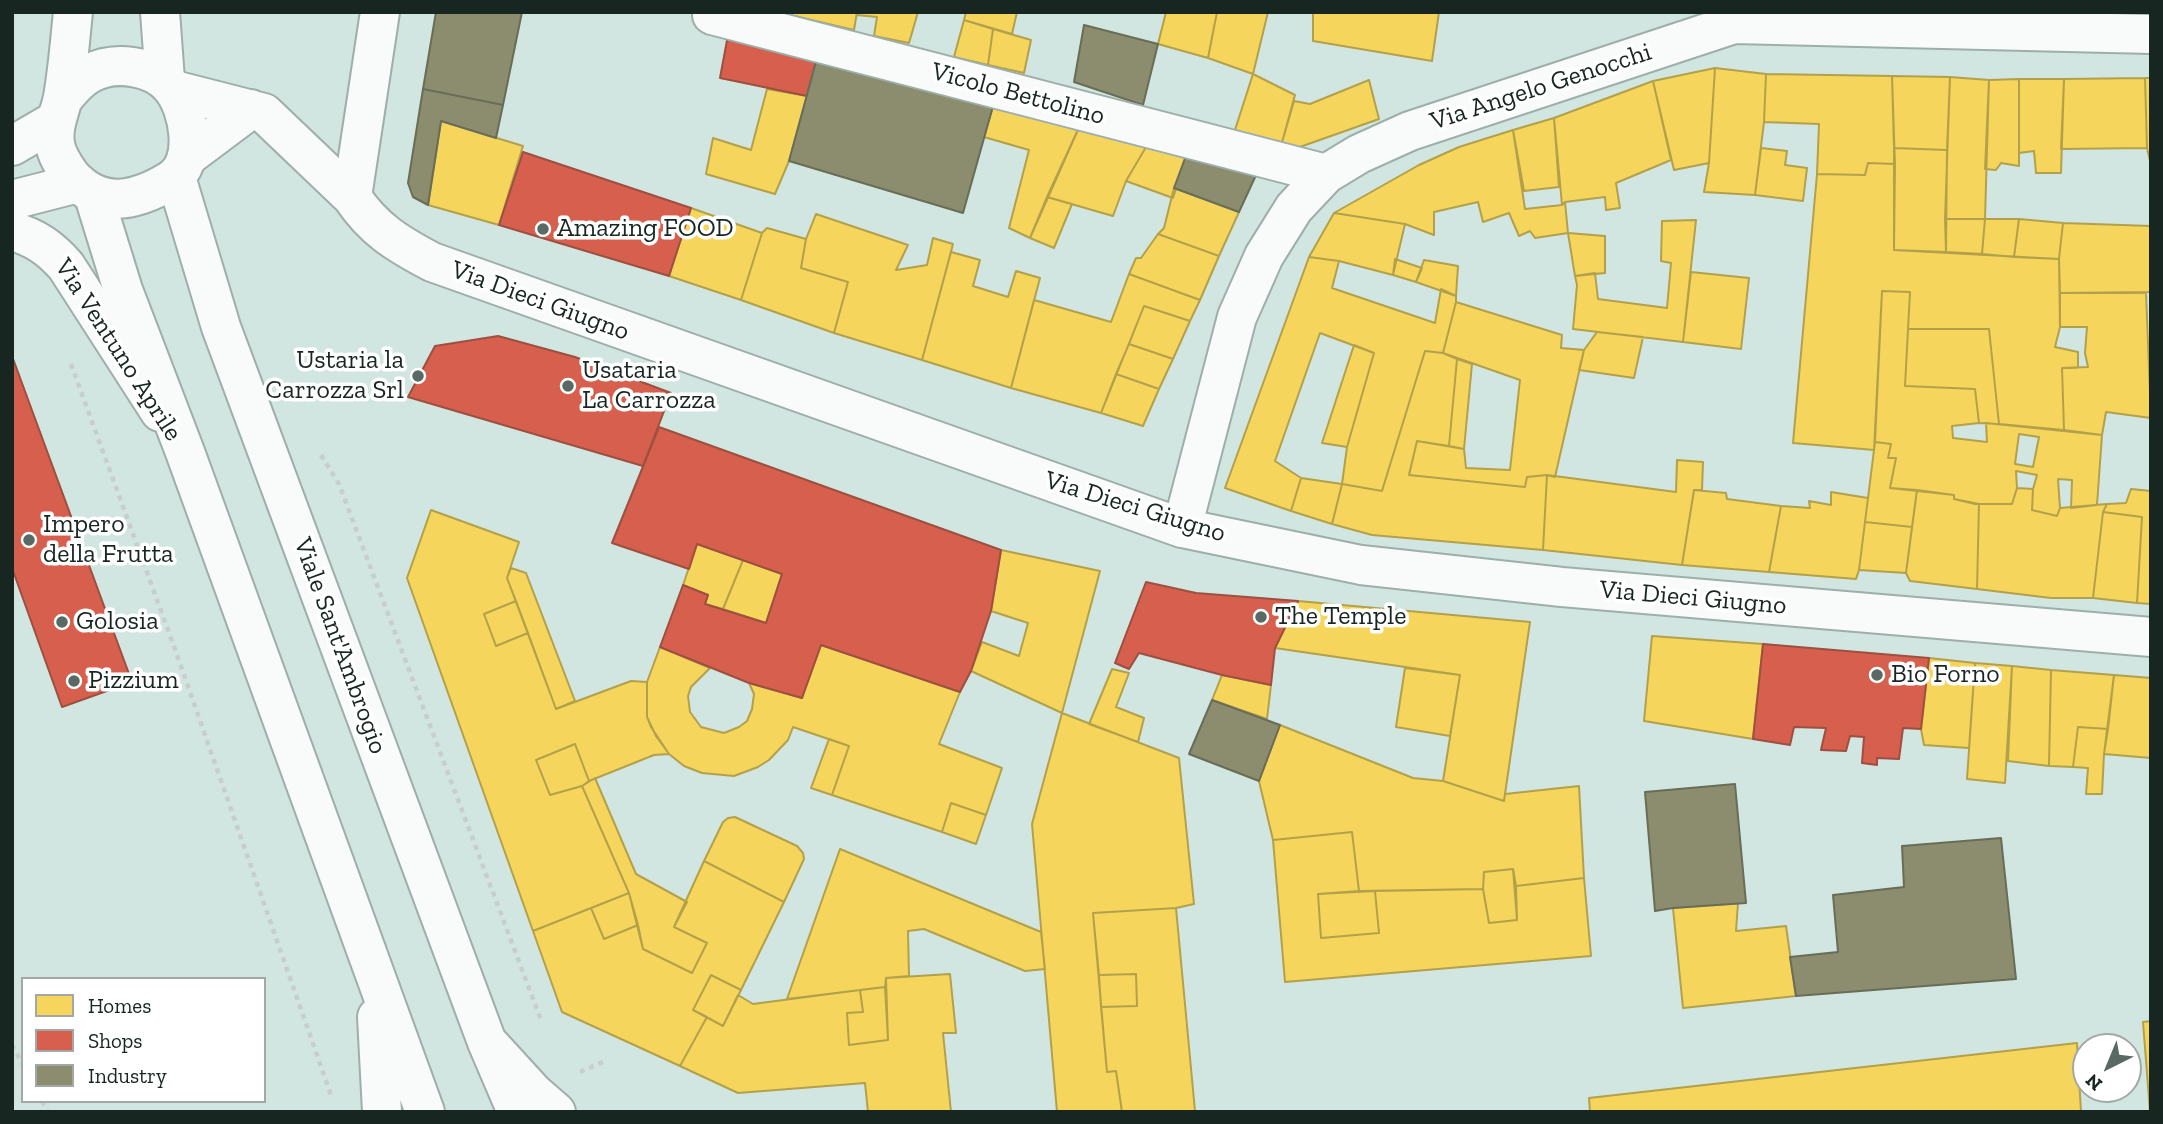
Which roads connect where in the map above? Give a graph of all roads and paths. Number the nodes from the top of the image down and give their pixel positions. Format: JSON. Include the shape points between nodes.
{"nodes":[{"id":1,"x":73,"y":12,"type":"edge"},
{"id":2,"x":160,"y":12,"type":"edge"},
{"id":3,"x":380,"y":12,"type":"edge"},
{"id":4,"x":712,"y":12,"type":"edge"},
{"id":5,"x":2151,"y":34,"type":"edge"},
{"id":6,"x":169,"y":85,"type":"junction"},
{"id":7,"x":251,"y":109,"type":"junction"},
{"id":8,"x":59,"y":110,"type":"junction"},
{"id":9,"x":12,"y":146,"type":"edge"},
{"id":10,"x":182,"y":167,"type":"junction"},
{"id":11,"x":1326,"y":174,"type":"junction"},
{"id":12,"x":85,"y":188,"type":"junction"},
{"id":13,"x":352,"y":197,"type":"junction"},
{"id":14,"x":12,"y":200,"type":"edge"},
{"id":15,"x":12,"y":231,"type":"edge"},
{"id":16,"x":67,"y":354,"type":"dead end"},
{"id":17,"x":185,"y":452,"type":"junction"},
{"id":18,"x":339,"y":484,"type":"dead end"},
{"id":19,"x":1182,"y":528,"type":"junction"},
{"id":20,"x":2151,"y":637,"type":"edge"},
{"id":21,"x":376,"y":979,"type":"junction"},
{"id":22,"x":541,"y":1020,"type":"dead end"},
{"id":23,"x":487,"y":1042,"type":"junction"},
{"id":24,"x":12,"y":1045,"type":"edge"},
{"id":25,"x":21,"y":1061,"type":"edge"},
{"id":26,"x":333,"y":1099,"type":"dead end"},
{"id":27,"x":382,"y":1112,"type":"edge"},
{"id":28,"x":425,"y":1112,"type":"edge"},
{"id":29,"x":517,"y":1112,"type":"edge"},
{"id":30,"x":556,"y":1112,"type":"edge"}],
"edges":[{"from":1,"to":8,"type":"street"},
{"from":2,"to":6,"type":"street","name":"Viale Sant'Ambrogio"},
{"from":3,"to":13,"type":"street"},
{"from":4,"to":11,"type":"street","name":"Vicolo Bettolino"},
{"from":5,"to":11,"type":"street","name":"Via Angelo Genocchi","via":[[1734,24],[1410,131]]},
{"from":6,"to":7,"type":"street","name":"Via Dieci Giugno"},
{"from":6,"to":8,"type":"street","via":[[149,71],[110,67],[75,84]]},
{"from":6,"to":10,"type":"street","name":"Viale Sant'Ambrogio","via":[[185,116]]},
{"from":7,"to":10,"type":"street"},
{"from":7,"to":13,"type":"street","name":"Via Dieci Giugno","via":[[264,113]]},
{"from":8,"to":9,"type":"street"},
{"from":8,"to":12,"type":"street","via":[[55,144],[62,165]]},
{"from":10,"to":12,"type":"street","via":[[138,197],[117,199]]},
{"from":10,"to":23,"type":"street","name":"Viale Sant'Ambrogio","via":[[221,327]]},
{"from":11,"to":19,"type":"street","name":"Via Angelo Genocchi","via":[[1294,208],[1264,256],[1237,317]]},
{"from":12,"to":14,"type":"street"},
{"from":12,"to":17,"type":"street"},
{"from":13,"to":19,"type":"street","name":"Via Dieci Giugno","via":[[393,241],[432,262]]},
{"from":15,"to":17,"type":"street","name":"Via Ventuno Aprile","via":[[38,240],[66,266]]},
{"from":16,"to":26,"type":"path"},
{"from":17,"to":21,"type":"street"},
{"from":18,"to":22,"type":"path"},
{"from":19,"to":20,"type":"street","name":"Via Dieci Giugno","via":[[1374,566],[1562,587]]},
{"from":21,"to":27,"type":"street"},
{"from":21,"to":28,"type":"street"},
{"from":23,"to":29,"type":"street","name":"Viale Sant'Ambrogio"},
{"from":23,"to":30,"type":"street"},
{"from":24,"to":25,"type":"path"}]}
